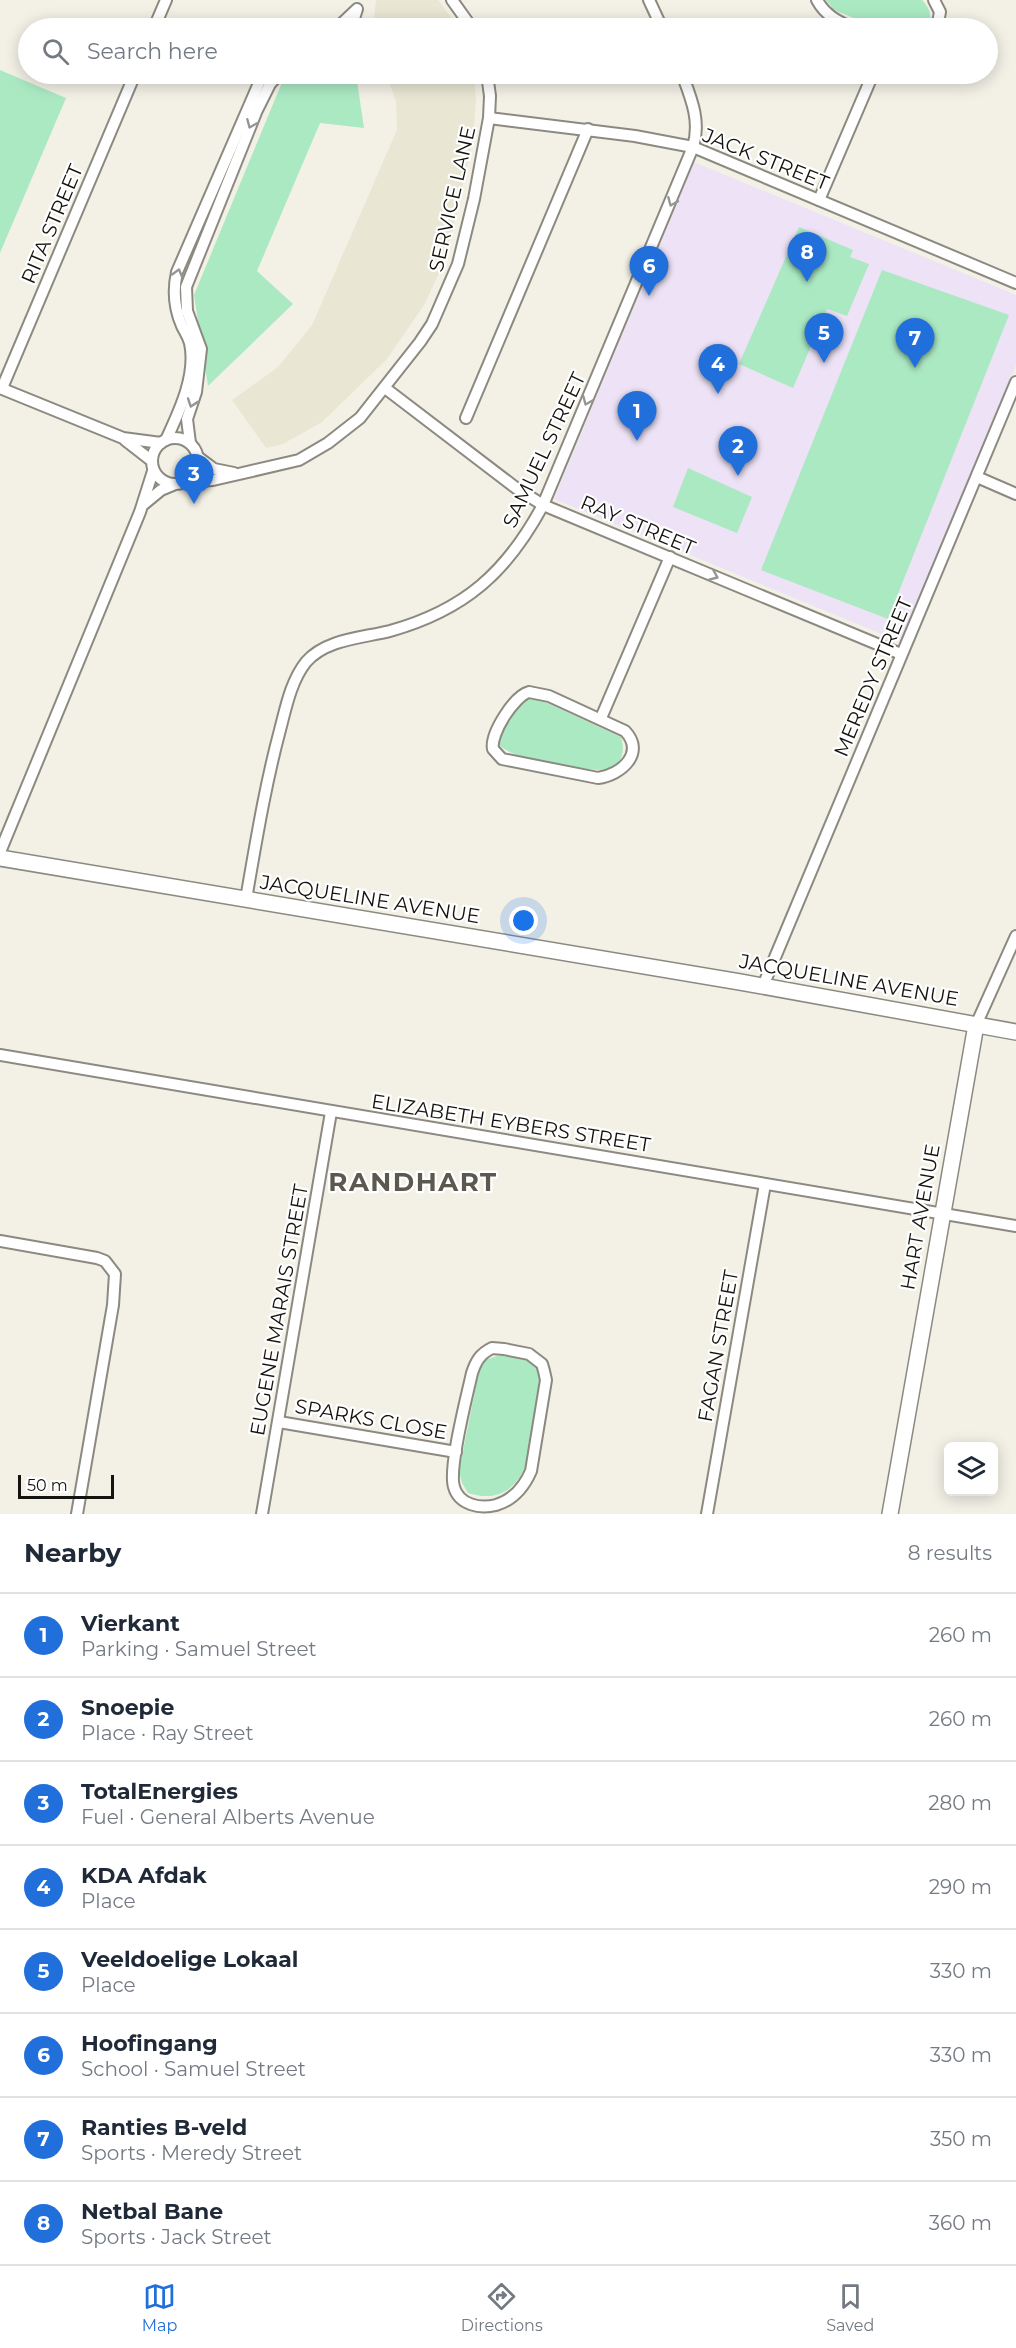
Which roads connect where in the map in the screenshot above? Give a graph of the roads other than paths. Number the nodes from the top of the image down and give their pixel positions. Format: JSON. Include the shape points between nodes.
{"nodes":[{"id":1,"x":166,"y":0,"type":"edge"},
{"id":2,"x":452,"y":0,"type":"edge"},
{"id":3,"x":649,"y":0,"type":"edge"},
{"id":4,"x":817,"y":0,"type":"edge"},
{"id":5,"x":934,"y":0,"type":"edge"},
{"id":6,"x":359,"y":5,"type":"edge"},
{"id":7,"x":158,"y":18,"type":"edge"},
{"id":8,"x":347,"y":18,"type":"edge"},
{"id":9,"x":465,"y":18,"type":"edge"},
{"id":10,"x":657,"y":18,"type":"edge"},
{"id":11,"x":833,"y":18,"type":"edge"},
{"id":12,"x":939,"y":18,"type":"edge"},
{"id":13,"x":131,"y":84,"type":"edge"},
{"id":14,"x":259,"y":84,"type":"edge"},
{"id":15,"x":271,"y":84,"type":"edge"},
{"id":16,"x":488,"y":84,"type":"edge"},
{"id":17,"x":686,"y":84,"type":"edge"},
{"id":18,"x":869,"y":84,"type":"edge"},
{"id":19,"x":489,"y":118,"type":"junction"},
{"id":20,"x":588,"y":129,"type":"junction"},
{"id":21,"x":693,"y":147,"type":"junction"},
{"id":22,"x":217,"y":191,"type":"junction"},
{"id":23,"x":819,"y":200,"type":"junction"},
{"id":24,"x":1016,"y":283,"type":"edge"},
{"id":25,"x":1016,"y":382,"type":"edge"},
{"id":26,"x":1,"y":388,"type":"edge"},
{"id":27,"x":385,"y":388,"type":"junction"},
{"id":28,"x":466,"y":418,"type":"dead end"},
{"id":29,"x":123,"y":438,"type":"junction"},
{"id":30,"x":163,"y":441,"type":"junction"},
{"id":31,"x":190,"y":443,"type":"junction"},
{"id":32,"x":198,"y":458,"type":"junction"},
{"id":33,"x":153,"y":466,"type":"junction"},
{"id":34,"x":237,"y":473,"type":"junction"},
{"id":35,"x":977,"y":477,"type":"junction"},
{"id":36,"x":184,"y":483,"type":"junction"},
{"id":37,"x":173,"y":484,"type":"junction"},
{"id":38,"x":1016,"y":494,"type":"edge"},
{"id":39,"x":543,"y":505,"type":"junction"},
{"id":40,"x":142,"y":506,"type":"junction"},
{"id":41,"x":670,"y":557,"type":"junction"},
{"id":42,"x":901,"y":654,"type":"junction"},
{"id":43,"x":602,"y":718,"type":"junction"},
{"id":44,"x":0,"y":852,"type":"edge"},
{"id":45,"x":0,"y":858,"type":"edge"},
{"id":46,"x":246,"y":899,"type":"junction"},
{"id":47,"x":1016,"y":936,"type":"edge"},
{"id":48,"x":764,"y":986,"type":"junction"},
{"id":49,"x":976,"y":1025,"type":"junction"},
{"id":50,"x":1016,"y":1032,"type":"edge"},
{"id":51,"x":0,"y":1055,"type":"edge"},
{"id":52,"x":331,"y":1112,"type":"junction"},
{"id":53,"x":765,"y":1184,"type":"junction"},
{"id":54,"x":941,"y":1214,"type":"junction"},
{"id":55,"x":1016,"y":1226,"type":"edge"},
{"id":56,"x":0,"y":1241,"type":"edge"},
{"id":57,"x":279,"y":1422,"type":"junction"},
{"id":58,"x":456,"y":1452,"type":"junction"},
{"id":59,"x":77,"y":1514,"type":"edge"},
{"id":60,"x":262,"y":1514,"type":"edge"},
{"id":61,"x":707,"y":1514,"type":"edge"},
{"id":62,"x":890,"y":1514,"type":"edge"}],
"edges":[{"from":1,"to":7,"type":"street"},
{"from":2,"to":9,"type":"street"},
{"from":3,"to":10,"type":"street"},
{"from":4,"to":11,"type":"street"},
{"from":5,"to":12,"type":"street"},
{"from":6,"to":8,"type":"street"},
{"from":13,"to":26,"type":"street","name":"RITA STREET"},
{"from":14,"to":22,"type":"street"},
{"from":15,"to":22,"type":"street","one_way":true},
{"from":16,"to":19,"type":"street","name":"SERVICE LANE"},
{"from":17,"to":21,"type":"street","name":"SAMUEL STREET","via":[[696,124]]},
{"from":18,"to":23,"type":"street"},
{"from":19,"to":20,"type":"street","name":"JACK STREET"},
{"from":19,"to":27,"type":"street","name":"SERVICE LANE","via":[[458,264],[432,324]]},
{"from":20,"to":21,"type":"street","name":"JACK STREET"},
{"from":20,"to":28,"type":"street"},
{"from":21,"to":23,"type":"street","name":"JACK STREET"},
{"from":21,"to":39,"type":"street","name":"SAMUEL STREET","one_way":true},
{"from":30,"to":22,"type":"street","one_way":true,"via":[[180,407],[191,361],[189,340],[175,302],[175,280]]},
{"from":22,"to":31,"type":"street","one_way":true,"via":[[186,287],[187,310],[201,349],[196,392],[187,419]]},
{"from":23,"to":24,"type":"street","name":"JACK STREET"},
{"from":25,"to":35,"type":"street","name":"MEREDY STREET"},
{"from":26,"to":29,"type":"street"},
{"from":27,"to":34,"type":"street","name":"SERVICE LANE","via":[[352,425],[299,460]]},
{"from":27,"to":39,"type":"street","name":"RAY STREET"},
{"from":29,"to":30,"type":"street"},
{"from":29,"to":33,"type":"street"},
{"from":30,"to":31,"type":"street","via":[[178,438]]},
{"from":30,"to":33,"type":"street","via":[[154,451]]},
{"from":31,"to":32,"type":"street"},
{"from":32,"to":34,"type":"street","via":[[214,469]]},
{"from":32,"to":36,"type":"street","via":[[197,468]]},
{"from":33,"to":37,"type":"street","via":[[158,477]]},
{"from":33,"to":40,"type":"street"},
{"from":34,"to":36,"type":"street","name":"SERVICE LANE"},
{"from":35,"to":38,"type":"street"},
{"from":35,"to":42,"type":"street","name":"MEREDY STREET"},
{"from":36,"to":37,"type":"street"},
{"from":37,"to":40,"type":"street"},
{"from":39,"to":41,"type":"street","name":"RAY STREET"},
{"from":39,"to":46,"type":"street","name":"SAMUEL STREET","via":[[526,537],[507,561],[487,582],[460,601],[392,630],[325,647],[305,664],[291,690],[267,778]]},
{"from":40,"to":44,"type":"street"},
{"from":41,"to":42,"type":"street","name":"RAY STREET","one_way":true},
{"from":41,"to":43,"type":"street"},
{"from":42,"to":48,"type":"street","name":"MEREDY STREET"},
{"from":43,"to":43,"type":"street","via":[[625,731],[632,743],[625,766],[609,776],[588,777],[510,762],[493,749],[493,737],[523,694],[538,693]]},
{"from":45,"to":46,"type":"street","name":"JACQUELINE AVENUE"},
{"from":46,"to":48,"type":"street","name":"JACQUELINE AVENUE"},
{"from":47,"to":49,"type":"street","name":"HART AVENUE"},
{"from":48,"to":49,"type":"street","name":"JACQUELINE AVENUE"},
{"from":49,"to":50,"type":"street","name":"JACQUELINE AVENUE"},
{"from":49,"to":54,"type":"street","name":"HART AVENUE"},
{"from":51,"to":52,"type":"street","name":"ELIZABETH EYBERS STREET"},
{"from":52,"to":53,"type":"street","name":"ELIZABETH EYBERS STREET"},
{"from":52,"to":57,"type":"street","name":"EUGENE MARAIS STREET"},
{"from":53,"to":54,"type":"street","name":"ELIZABETH EYBERS STREET"},
{"from":53,"to":61,"type":"street","name":"FAGAN STREET"},
{"from":54,"to":55,"type":"street","name":"ELIZABETH EYBERS STREET"},
{"from":54,"to":62,"type":"street","name":"HART AVENUE"},
{"from":56,"to":59,"type":"street","via":[[97,1258],[115,1274]]},
{"from":57,"to":58,"type":"street","name":"SPARKS CLOSE"},
{"from":57,"to":60,"type":"street","name":"EUGENE MARAIS STREET"},
{"from":58,"to":58,"type":"street","name":"SPARKS CLOSE","via":[[471,1373],[483,1353],[492,1348],[504,1349],[536,1358],[546,1380],[526,1483],[506,1501],[485,1507],[467,1503],[454,1489]]}]}
